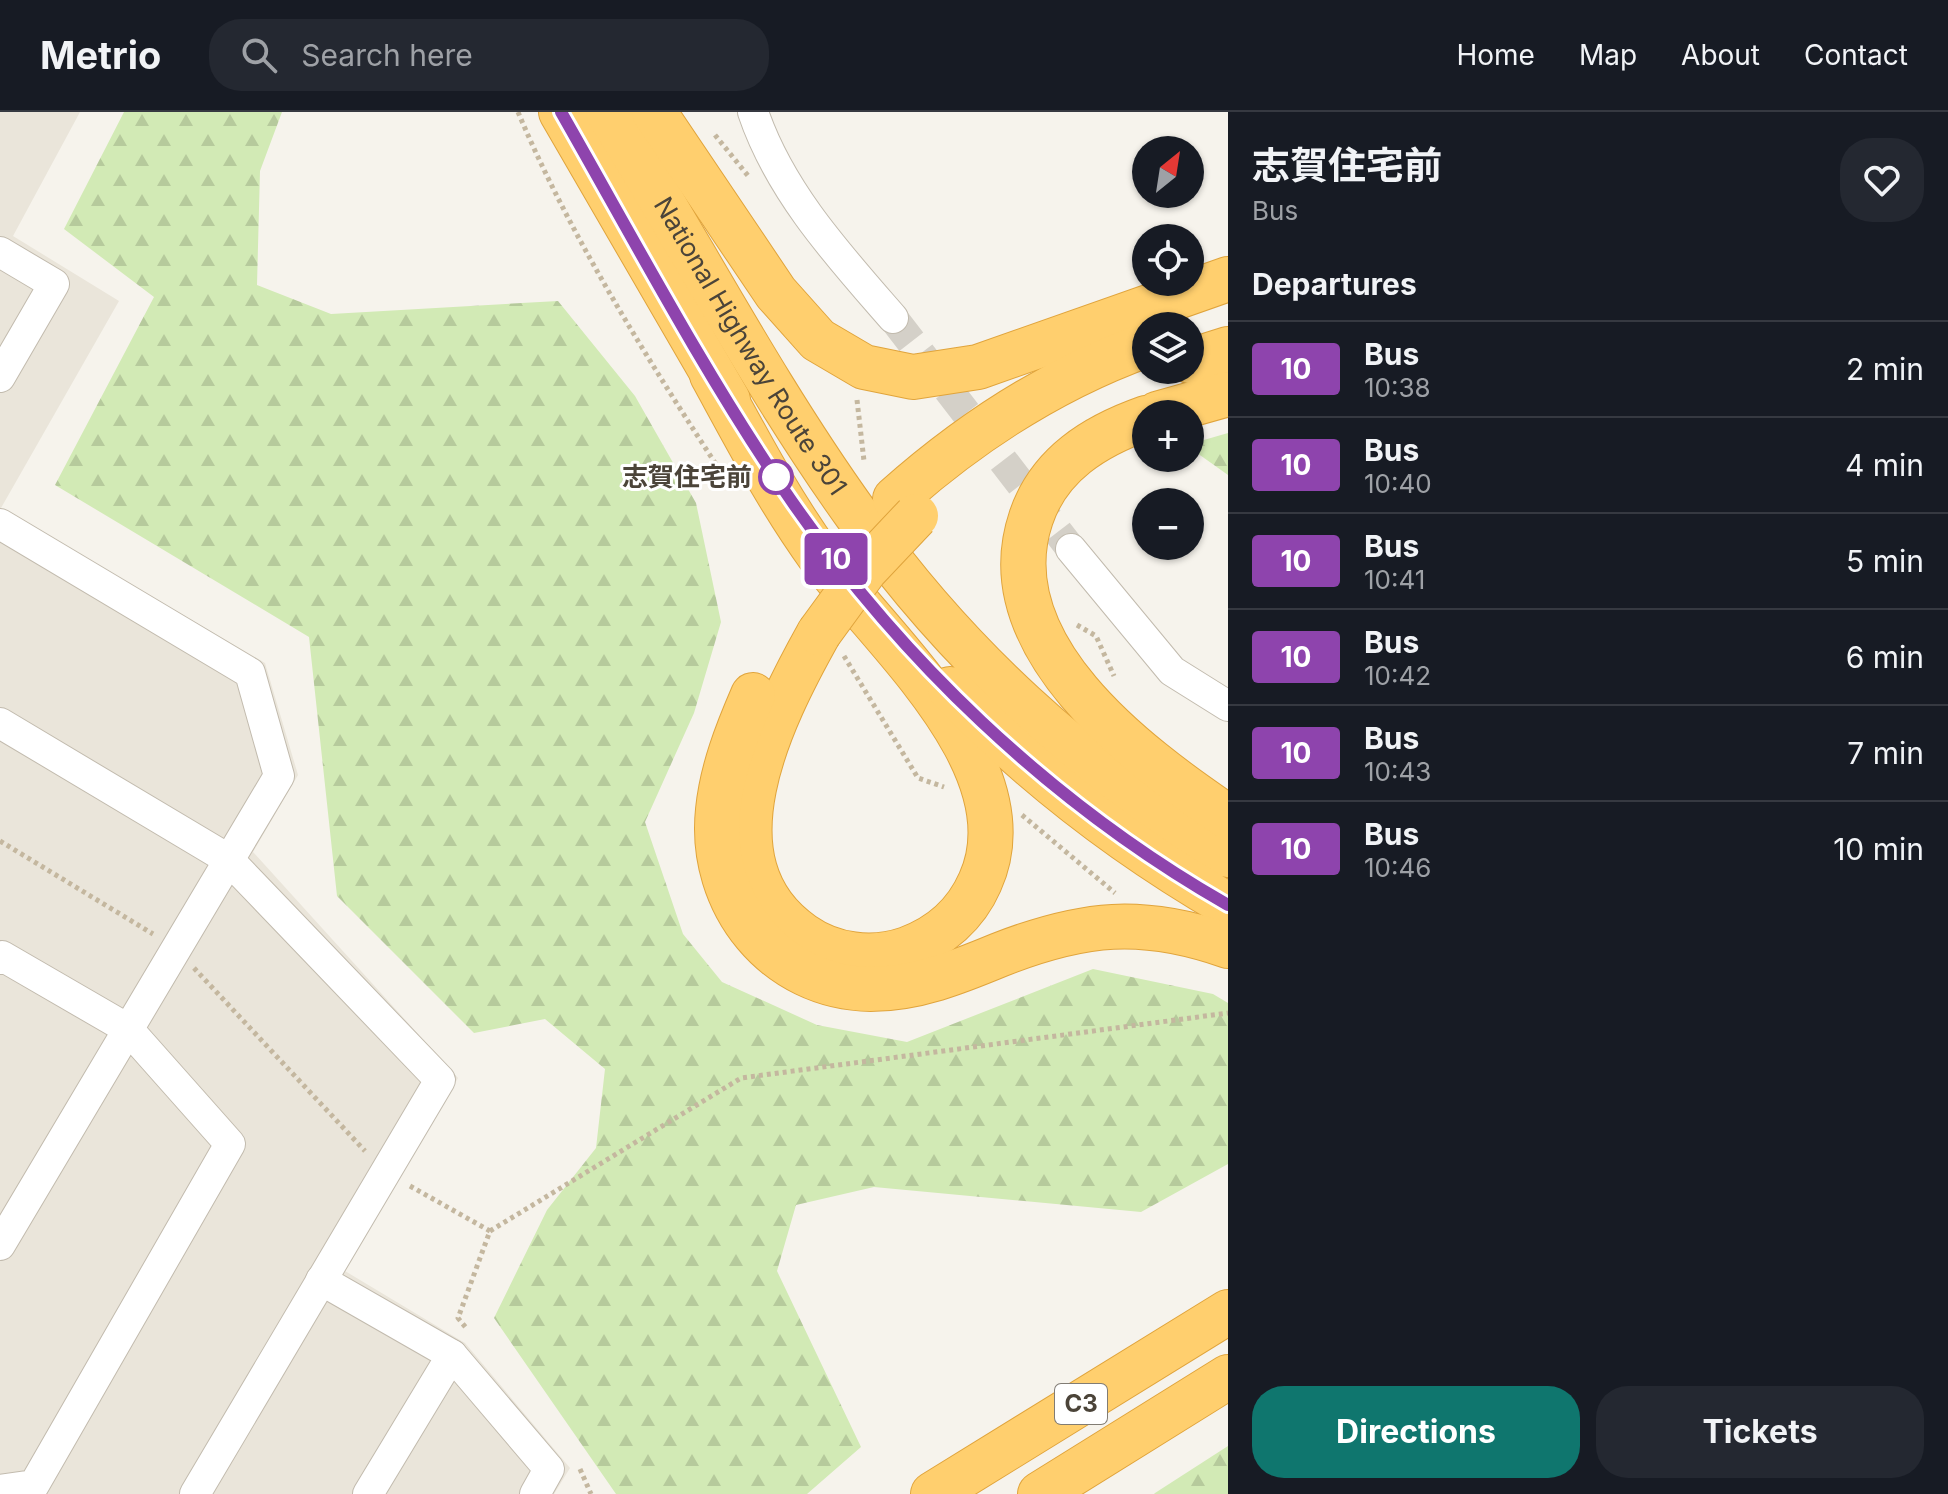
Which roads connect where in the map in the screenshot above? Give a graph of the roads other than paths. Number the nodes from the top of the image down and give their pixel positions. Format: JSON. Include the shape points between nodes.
{"nodes":[{"id":1,"x":561,"y":112,"type":"edge"},
{"id":2,"x":608,"y":112,"type":"edge"},
{"id":3,"x":654,"y":112,"type":"edge"},
{"id":4,"x":753,"y":112,"type":"edge"},
{"id":5,"x":0,"y":252,"type":"edge"},
{"id":6,"x":1228,"y":279,"type":"edge"},
{"id":7,"x":893,"y":318,"type":"tunnel mouth"},
{"id":8,"x":1228,"y":318,"type":"edge"},
{"id":9,"x":1204,"y":326,"type":"edge"},
{"id":10,"x":1228,"y":349,"type":"edge"},
{"id":11,"x":1132,"y":351,"type":"edge"},
{"id":12,"x":1204,"y":357,"type":"edge"},
{"id":13,"x":712,"y":375,"type":"junction"},
{"id":14,"x":0,"y":377,"type":"edge"},
{"id":15,"x":1132,"y":383,"type":"edge"},
{"id":16,"x":1228,"y":394,"type":"edge"},
{"id":17,"x":1204,"y":401,"type":"edge"},
{"id":18,"x":1132,"y":424,"type":"edge"},
{"id":19,"x":905,"y":508,"type":"junction"},
{"id":20,"x":0,"y":524,"type":"edge"},
{"id":21,"x":1071,"y":549,"type":"tunnel mouth"},
{"id":22,"x":810,"y":622,"type":"junction"},
{"id":23,"x":1228,"y":706,"type":"edge"},
{"id":24,"x":0,"y":723,"type":"edge"},
{"id":25,"x":1228,"y":817,"type":"edge"},
{"id":26,"x":1228,"y":855,"type":"edge"},
{"id":27,"x":228,"y":859,"type":"junction"},
{"id":28,"x":1228,"y":905,"type":"edge"},
{"id":29,"x":1228,"y":946,"type":"edge"},
{"id":30,"x":0,"y":959,"type":"edge"},
{"id":31,"x":128,"y":1029,"type":"junction"},
{"id":32,"x":0,"y":1245,"type":"edge"},
{"id":33,"x":321,"y":1280,"type":"junction"},
{"id":34,"x":1228,"y":1312,"type":"edge"},
{"id":35,"x":464,"y":1348,"type":"junction"},
{"id":36,"x":1228,"y":1377,"type":"edge"},
{"id":37,"x":0,"y":1490,"type":"edge"},
{"id":38,"x":195,"y":1494,"type":"edge"},
{"id":39,"x":368,"y":1494,"type":"edge"},
{"id":40,"x":535,"y":1494,"type":"edge"},
{"id":41,"x":933,"y":1494,"type":"edge"},
{"id":42,"x":1040,"y":1494,"type":"edge"}],
"edges":[{"from":1,"to":13,"type":"highway","name":"National Highway Route 301"},
{"from":2,"to":26,"type":"highway","name":"National Highway Route 301","via":[[819,460],[908,581],[1032,712],[1124,787]]},
{"from":3,"to":6,"type":"highway","via":[[783,301],[818,340],[864,367],[913,377],[978,367]]},
{"from":4,"to":7,"type":"street","via":[[765,148],[825,241]]},
{"from":5,"to":14,"type":"street","via":[[54,284]]},
{"from":8,"to":9,"type":"highway"},
{"from":10,"to":12,"type":"highway"},
{"from":11,"to":19,"type":"highway","via":[[1084,371],[963,442]]},
{"from":13,"to":22,"type":"highway","via":[[791,516],[934,698],[985,788],[991,844],[975,893],[939,933],[894,953],[845,954],[801,934],[767,896],[756,872],[749,823],[758,767]]},
{"from":13,"to":28,"type":"highway","name":"National Highway Route 301","via":[[782,487],[913,652],[1037,770],[1124,840]]},
{"from":15,"to":19,"type":"highway","via":[[1027,434]]},
{"from":16,"to":17,"type":"highway"},
{"from":18,"to":25,"type":"highway","via":[[1093,441],[1048,483],[1025,537],[1025,595],[1050,652],[1096,709]]},
{"from":19,"to":22,"type":"highway","bridge":true,"via":[[865,570]]},
{"from":20,"to":27,"type":"street","via":[[250,673],[279,776]]},
{"from":21,"to":23,"type":"street","via":[[1172,671]]},
{"from":22,"to":29,"type":"highway","via":[[777,648],[729,755],[718,812],[717,842],[727,890],[738,914],[768,950],[814,978],[870,989],[927,981],[1045,938],[1108,925],[1158,927]]},
{"from":24,"to":27,"type":"street"},
{"from":27,"to":31,"type":"street"},
{"from":27,"to":33,"type":"street","via":[[440,1080]]},
{"from":30,"to":31,"type":"street"},
{"from":31,"to":32,"type":"street"},
{"from":31,"to":37,"type":"street","via":[[230,1144],[34,1485]]},
{"from":33,"to":35,"type":"street"},
{"from":33,"to":38,"type":"street"},
{"from":34,"to":41,"type":"highway","number":"C3"},
{"from":35,"to":39,"type":"street"},
{"from":35,"to":40,"type":"street","via":[[549,1469]]},
{"from":36,"to":42,"type":"highway","number":"C3"}]}
